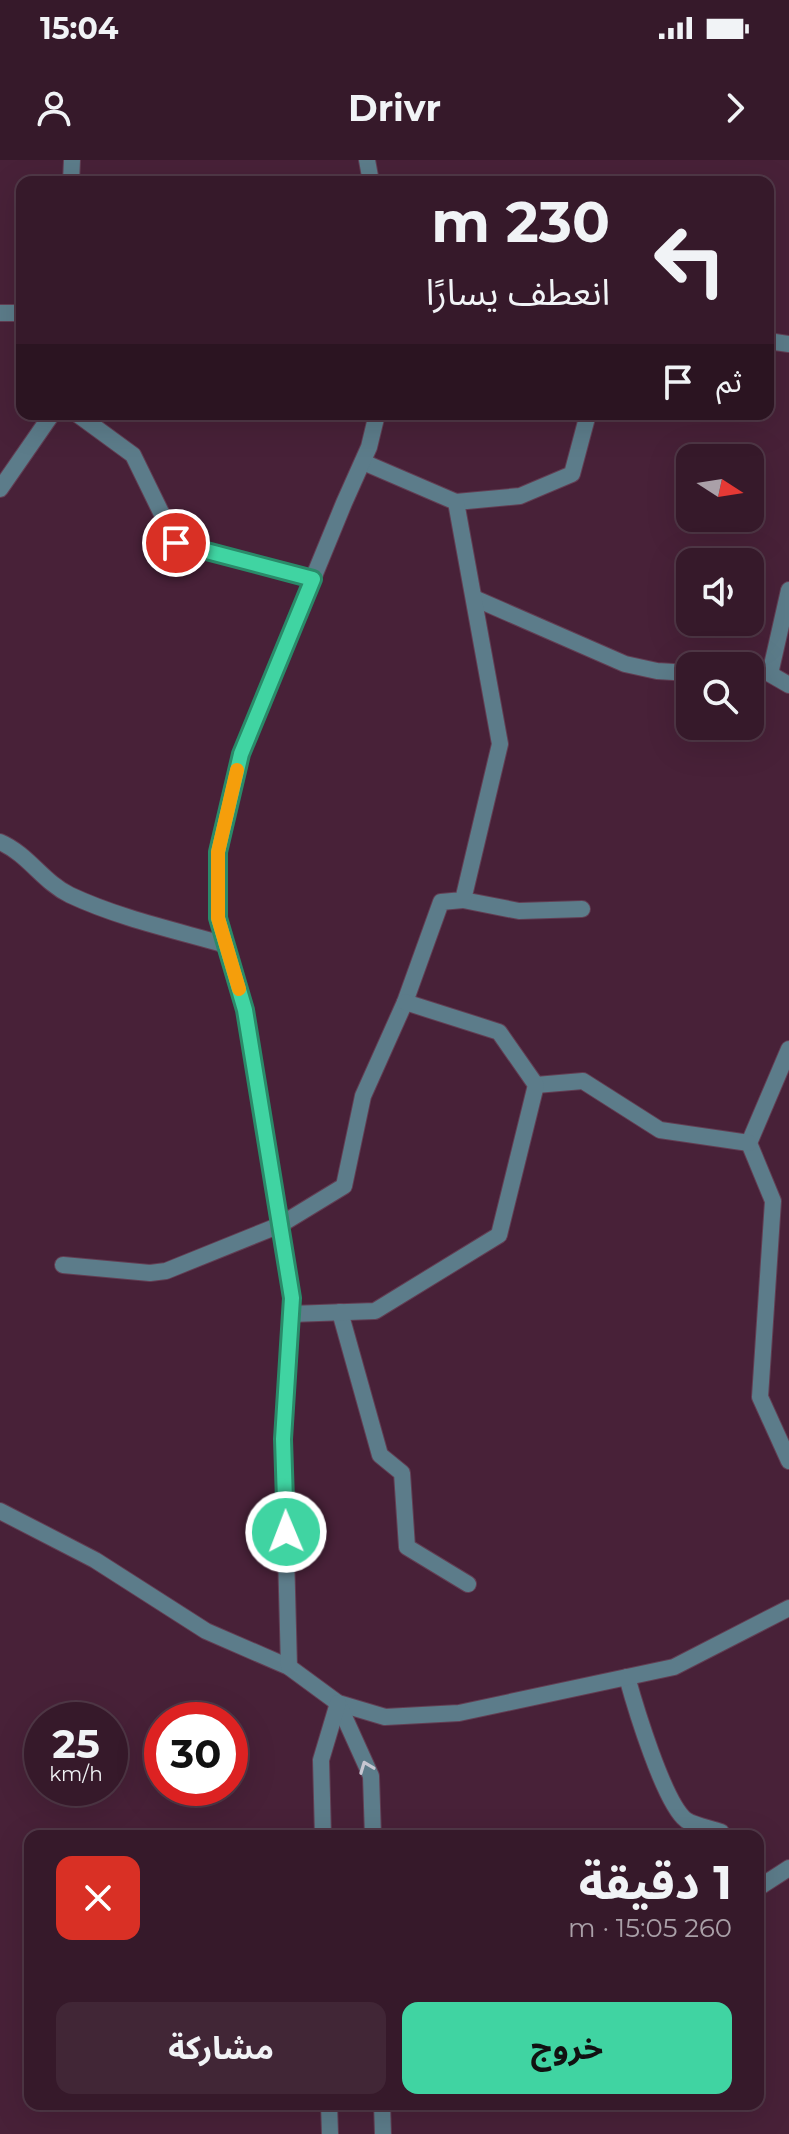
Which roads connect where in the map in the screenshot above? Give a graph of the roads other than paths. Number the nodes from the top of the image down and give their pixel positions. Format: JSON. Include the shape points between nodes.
{"nodes":[{"id":1,"x":48,"y":420,"type":"edge"},
{"id":2,"x":85,"y":420,"type":"edge"},
{"id":3,"x":376,"y":420,"type":"edge"},
{"id":4,"x":586,"y":420,"type":"edge"},
{"id":5,"x":363,"y":462,"type":"junction"},
{"id":6,"x":0,"y":489,"type":"edge"},
{"id":7,"x":456,"y":502,"type":"junction"},
{"id":8,"x":313,"y":579,"type":"junction"},
{"id":9,"x":789,"y":590,"type":"edge"},
{"id":10,"x":474,"y":598,"type":"junction"},
{"id":11,"x":676,"y":672,"type":"edge"},
{"id":12,"x":789,"y":685,"type":"edge"},
{"id":13,"x":0,"y":842,"type":"edge"},
{"id":14,"x":463,"y":900,"type":"junction"},
{"id":15,"x":582,"y":909,"type":"dead end"},
{"id":16,"x":226,"y":945,"type":"junction"},
{"id":17,"x":405,"y":1002,"type":"junction"},
{"id":18,"x":789,"y":1049,"type":"edge"},
{"id":19,"x":536,"y":1085,"type":"junction"},
{"id":20,"x":749,"y":1143,"type":"junction"},
{"id":21,"x":280,"y":1225,"type":"junction"},
{"id":22,"x":63,"y":1265,"type":"dead end"},
{"id":23,"x":340,"y":1312,"type":"junction"},
{"id":24,"x":291,"y":1314,"type":"junction"},
{"id":25,"x":789,"y":1461,"type":"edge"},
{"id":26,"x":0,"y":1511,"type":"edge"},
{"id":27,"x":468,"y":1584,"type":"dead end"},
{"id":28,"x":789,"y":1608,"type":"edge"},
{"id":29,"x":289,"y":1667,"type":"junction"},
{"id":30,"x":627,"y":1677,"type":"junction"},
{"id":31,"x":338,"y":1703,"type":"junction"},
{"id":32,"x":323,"y":1830,"type":"edge"},
{"id":33,"x":373,"y":1830,"type":"edge"},
{"id":34,"x":714,"y":1830,"type":"edge"},
{"id":35,"x":789,"y":1868,"type":"edge"},
{"id":36,"x":764,"y":1884,"type":"edge"},
{"id":37,"x":329,"y":2110,"type":"edge"},
{"id":38,"x":382,"y":2110,"type":"edge"},
{"id":39,"x":330,"y":2134,"type":"edge"},
{"id":40,"x":383,"y":2134,"type":"edge"}],
"edges":[{"from":1,"to":6,"type":"street"},
{"from":2,"to":8,"type":"street","via":[[133,455],[176,543]]},
{"from":3,"to":5,"type":"street"},
{"from":4,"to":7,"type":"street","via":[[572,474],[520,496]]},
{"from":5,"to":7,"type":"street"},
{"from":5,"to":8,"type":"street"},
{"from":7,"to":10,"type":"street"},
{"from":8,"to":16,"type":"street","via":[[241,754],[218,852],[218,918]]},
{"from":9,"to":12,"type":"street","via":[[770,674]]},
{"from":10,"to":11,"type":"street","via":[[625,664]]},
{"from":10,"to":14,"type":"street","via":[[500,744]]},
{"from":13,"to":16,"type":"street","via":[[69,894]]},
{"from":14,"to":15,"type":"street","via":[[519,911]]},
{"from":14,"to":17,"type":"street","via":[[441,902]]},
{"from":16,"to":21,"type":"street","via":[[245,1010]]},
{"from":17,"to":19,"type":"street","via":[[499,1032]]},
{"from":17,"to":21,"type":"street","via":[[363,1096],[344,1186]]},
{"from":18,"to":20,"type":"street"},
{"from":19,"to":20,"type":"street","via":[[583,1081],[660,1130]]},
{"from":19,"to":23,"type":"street","via":[[499,1235],[375,1311]]},
{"from":20,"to":25,"type":"street","via":[[773,1201],[760,1397]]},
{"from":21,"to":22,"type":"street","via":[[166,1271]]},
{"from":21,"to":24,"type":"street"},
{"from":23,"to":24,"type":"street"},
{"from":23,"to":27,"type":"street","via":[[380,1455],[402,1473],[407,1547]]},
{"from":24,"to":29,"type":"street","via":[[283,1439]]},
{"from":26,"to":29,"type":"street","via":[[95,1560],[206,1631]]},
{"from":28,"to":30,"type":"street","via":[[674,1667]]},
{"from":29,"to":31,"type":"street"},
{"from":30,"to":31,"type":"street","via":[[459,1713],[385,1717]]},
{"from":30,"to":34,"type":"street","via":[[647,1744],[677,1808],[688,1822]]},
{"from":31,"to":32,"type":"street","via":[[321,1760]]},
{"from":33,"to":31,"type":"street","one_way":true,"via":[[371,1776]]},
{"from":35,"to":36,"type":"street"},
{"from":37,"to":39,"type":"street"},
{"from":38,"to":40,"type":"street"}]}
